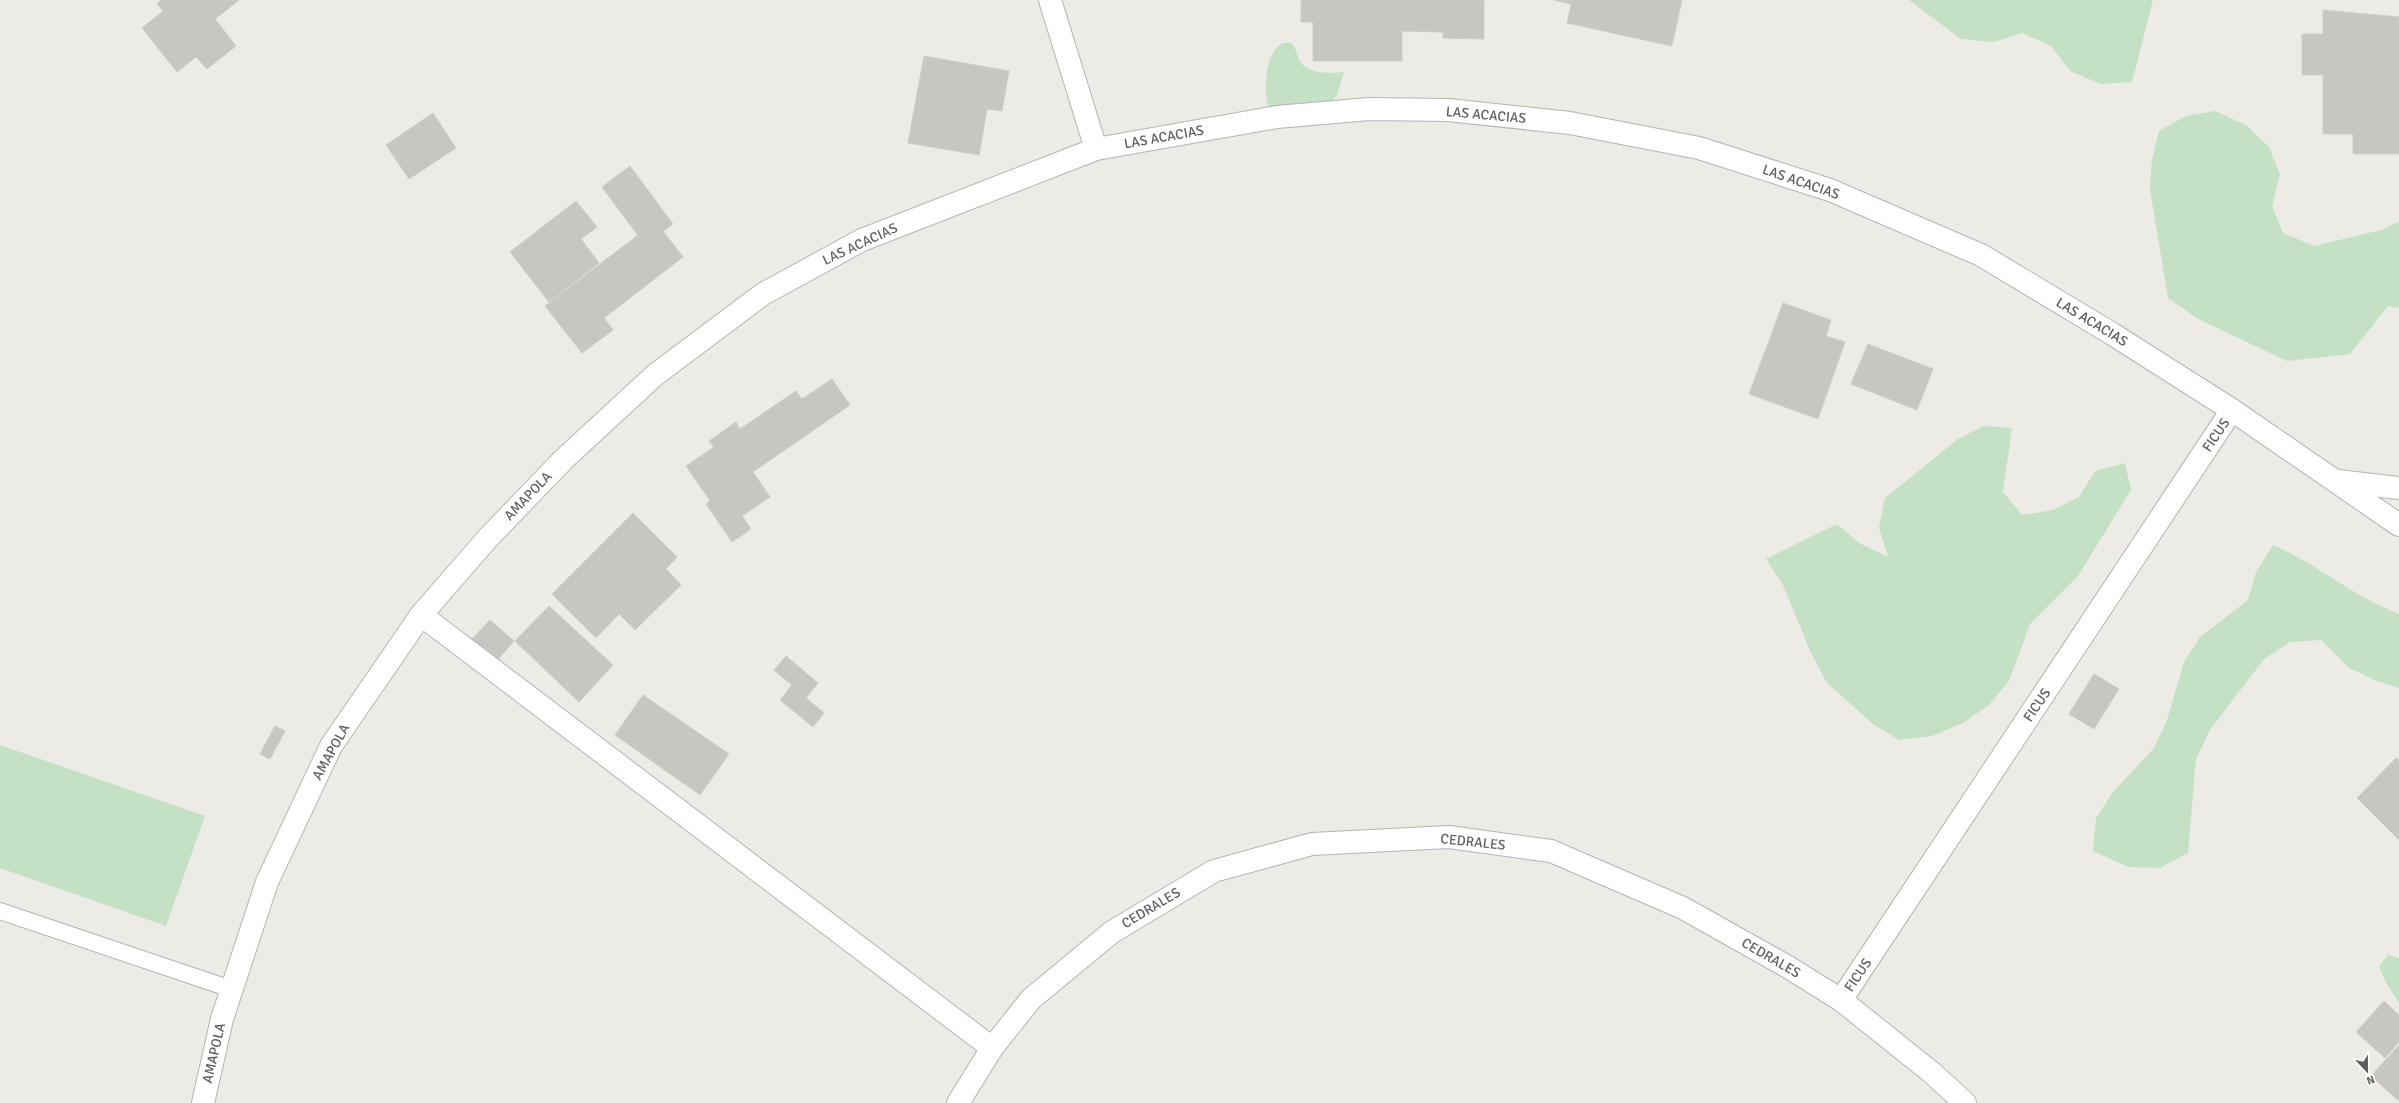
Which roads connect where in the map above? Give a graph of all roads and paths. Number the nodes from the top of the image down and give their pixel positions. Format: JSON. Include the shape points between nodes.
{"nodes":[{"id":1,"x":1050,"y":0,"type":"edge"},
{"id":2,"x":1096,"y":149,"type":"junction"},
{"id":3,"x":2232,"y":410,"type":"junction"},
{"id":4,"x":564,"y":459,"type":"joint"},
{"id":5,"x":2337,"y":481,"type":"junction"},
{"id":6,"x":2399,"y":488,"type":"edge"},
{"id":7,"x":2399,"y":525,"type":"edge"},
{"id":8,"x":421,"y":615,"type":"junction"},
{"id":9,"x":0,"y":911,"type":"edge"},
{"id":10,"x":231,"y":989,"type":"junction"},
{"id":11,"x":1841,"y":1000,"type":"junction"},
{"id":12,"x":992,"y":1048,"type":"junction"},
{"id":13,"x":203,"y":1103,"type":"edge"},
{"id":14,"x":958,"y":1103,"type":"edge"},
{"id":15,"x":1965,"y":1103,"type":"edge"}],
"edges":[{"from":1,"to":2,"type":"street"},
{"from":2,"to":3,"type":"street","name":"LAS ACACIAS","via":[[1277,117],[1369,109],[1448,110],[1570,123],[1699,148],[1830,190],[1981,255]]},
{"from":2,"to":4,"type":"street","name":"LAS ACACIAS","via":[[862,240],[762,294],[655,375]]},
{"from":3,"to":5,"type":"street","name":"LAS ACACIAS"},
{"from":3,"to":11,"type":"street","name":"FICUS"},
{"from":4,"to":8,"type":"street","name":"AMAPOLA","via":[[487,539]]},
{"from":5,"to":6,"type":"street"},
{"from":5,"to":7,"type":"street","name":"LAS ACACIAS"},
{"from":8,"to":10,"type":"street","name":"AMAPOLA","via":[[331,746],[267,882]]},
{"from":8,"to":12,"type":"street"},
{"from":9,"to":10,"type":"lane"},
{"from":10,"to":13,"type":"street","name":"AMAPOLA"},
{"from":11,"to":12,"type":"street","name":"CEDRALES","via":[[1683,908],[1551,851],[1449,837],[1312,844],[1214,871],[1112,932],[1031,999]]},
{"from":11,"to":15,"type":"street","name":"CEDRALES","via":[[1931,1072]]},
{"from":12,"to":14,"type":"street","name":"CEDRALES"}]}
